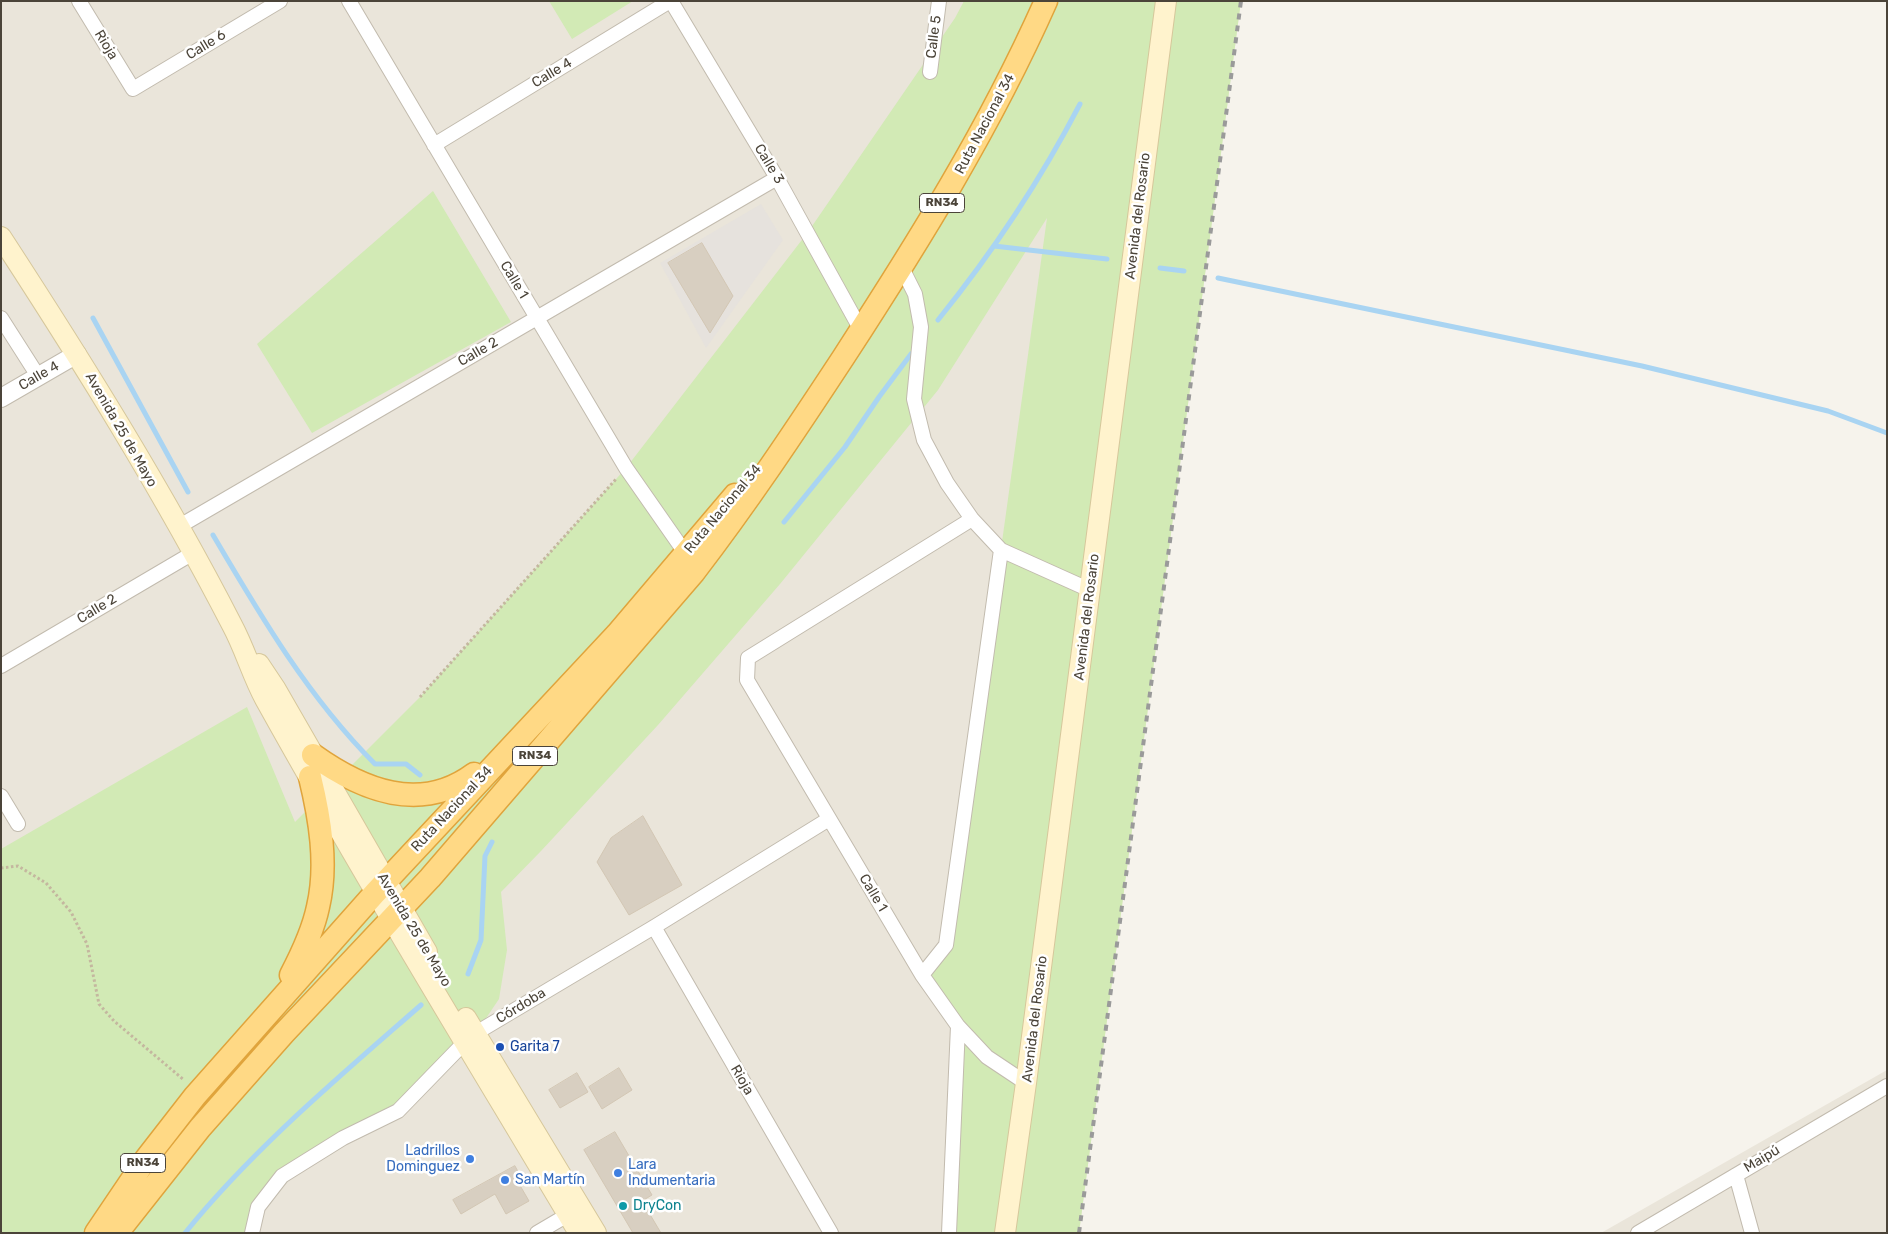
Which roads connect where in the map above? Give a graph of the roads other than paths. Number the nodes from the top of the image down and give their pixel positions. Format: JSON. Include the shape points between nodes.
{"nodes":[{"id":1,"x":80,"y":1,"type":"edge"},
{"id":2,"x":280,"y":1,"type":"edge"},
{"id":3,"x":349,"y":1,"type":"edge"},
{"id":4,"x":671,"y":1,"type":"edge"},
{"id":5,"x":939,"y":1,"type":"edge"},
{"id":6,"x":1046,"y":1,"type":"edge"},
{"id":7,"x":1166,"y":1,"type":"edge"},
{"id":8,"x":930,"y":72,"type":"dead end"},
{"id":9,"x":133,"y":89,"type":"joint"},
{"id":10,"x":434,"y":145,"type":"junction"},
{"id":11,"x":777,"y":178,"type":"junction"},
{"id":12,"x":1,"y":237,"type":"edge"},
{"id":13,"x":902,"y":268,"type":"junction"},
{"id":14,"x":1,"y":318,"type":"edge"},
{"id":15,"x":537,"y":318,"type":"junction"},
{"id":16,"x":861,"y":330,"type":"junction"},
{"id":17,"x":77,"y":354,"type":"junction"},
{"id":18,"x":38,"y":376,"type":"junction"},
{"id":19,"x":819,"y":394,"type":"junction"},
{"id":20,"x":1,"y":398,"type":"edge"},
{"id":21,"x":972,"y":519,"type":"junction"},
{"id":22,"x":178,"y":527,"type":"junction"},
{"id":23,"x":1001,"y":550,"type":"junction"},
{"id":24,"x":193,"y":553,"type":"junction"},
{"id":25,"x":686,"y":554,"type":"junction"},
{"id":26,"x":1090,"y":590,"type":"junction"},
{"id":27,"x":234,"y":627,"type":"junction"},
{"id":28,"x":1,"y":666,"type":"edge"},
{"id":29,"x":550,"y":704,"type":"junction"},
{"id":30,"x":313,"y":755,"type":"junction"},
{"id":31,"x":310,"y":777,"type":"junction"},
{"id":32,"x":1,"y":796,"type":"edge"},
{"id":33,"x":829,"y":819,"type":"junction"},
{"id":34,"x":18,"y":824,"type":"dead end"},
{"id":35,"x":380,"y":887,"type":"junction"},
{"id":36,"x":396,"y":914,"type":"junction"},
{"id":37,"x":654,"y":927,"type":"junction"},
{"id":38,"x":922,"y":975,"type":"junction"},
{"id":39,"x":275,"y":1004,"type":"junction"},
{"id":40,"x":958,"y":1026,"type":"junction"},
{"id":41,"x":470,"y":1037,"type":"junction"},
{"id":42,"x":1026,"y":1083,"type":"junction"},
{"id":43,"x":1887,"y":1086,"type":"edge"},
{"id":44,"x":1736,"y":1175,"type":"junction"},
{"id":45,"x":574,"y":1211,"type":"junction"},
{"id":46,"x":96,"y":1233,"type":"edge"},
{"id":47,"x":117,"y":1233,"type":"edge"},
{"id":48,"x":252,"y":1233,"type":"edge"},
{"id":49,"x":537,"y":1233,"type":"edge"},
{"id":50,"x":579,"y":1233,"type":"edge"},
{"id":51,"x":596,"y":1233,"type":"edge"},
{"id":52,"x":831,"y":1233,"type":"edge"},
{"id":53,"x":949,"y":1233,"type":"edge"},
{"id":54,"x":1004,"y":1233,"type":"edge"},
{"id":55,"x":1638,"y":1233,"type":"edge"},
{"id":56,"x":1752,"y":1233,"type":"edge"}],
"edges":[{"from":1,"to":9,"type":"street","name":"Rioja"},
{"from":2,"to":9,"type":"street","name":"Calle 6"},
{"from":3,"to":10,"type":"street","name":"Calle 1"},
{"from":4,"to":10,"type":"street","name":"Calle 4"},
{"from":4,"to":11,"type":"street","name":"Calle 3"},
{"from":5,"to":8,"type":"street","name":"Calle 5"},
{"from":6,"to":13,"type":"highway","name":"Ruta Nacional 34","number":"RN34","via":[[979,138]]},
{"from":7,"to":26,"type":"main road","name":"Avenida del Rosario"},
{"from":10,"to":15,"type":"street","name":"Calle 1"},
{"from":11,"to":15,"type":"street","name":"Calle 2"},
{"from":11,"to":16,"type":"street","name":"Calle 3"},
{"from":12,"to":17,"type":"main road","name":"Avenida 25 de Mayo"},
{"from":13,"to":16,"type":"highway","name":"Ruta Nacional 34","number":"RN34"},
{"from":13,"to":21,"type":"street","via":[[915,294],[920,326],[914,399],[924,440],[947,483]]},
{"from":14,"to":18,"type":"street"},
{"from":15,"to":22,"type":"street","name":"Calle 2"},
{"from":15,"to":25,"type":"street","name":"Calle 1","via":[[626,468]]},
{"from":16,"to":19,"type":"highway","name":"Ruta Nacional 34","number":"RN34"},
{"from":17,"to":18,"type":"street","name":"Calle 4"},
{"from":17,"to":22,"type":"main road","name":"Avenida 25 de Mayo"},
{"from":18,"to":20,"type":"street","name":"Calle 4"},
{"from":19,"to":25,"type":"highway","name":"Ruta Nacional 34","number":"RN34"},
{"from":19,"to":36,"type":"highway","name":"Ruta Nacional 34","number":"RN34","via":[[732,523],[694,572]]},
{"from":21,"to":23,"type":"street"},
{"from":21,"to":33,"type":"street","name":"Calle 1","via":[[748,658],[747,680]]},
{"from":22,"to":24,"type":"main road","name":"Avenida 25 de Mayo"},
{"from":23,"to":26,"type":"street"},
{"from":23,"to":38,"type":"street","via":[[946,945]]},
{"from":24,"to":27,"type":"main road","name":"Avenida 25 de Mayo"},
{"from":24,"to":28,"type":"street","name":"Calle 2"},
{"from":25,"to":29,"type":"highway","name":"Ruta Nacional 34","number":"RN34","via":[[617,634]]},
{"from":26,"to":42,"type":"main road","name":"Avenida del Rosario"},
{"from":27,"to":30,"type":"main road","name":"Avenida 25 de Mayo","via":[[275,688]]},
{"from":27,"to":31,"type":"main road","name":"Avenida 25 de Mayo","via":[[263,695]]},
{"from":29,"to":30,"type":"highway","number":"RN34","via":[[476,773],[439,792],[396,794],[375,789],[354,781]]},
{"from":29,"to":35,"type":"highway","name":"Ruta Nacional 34","number":"RN34"},
{"from":30,"to":35,"type":"main road","name":"Avenida 25 de Mayo"},
{"from":31,"to":35,"type":"main road","name":"Avenida 25 de Mayo"},
{"from":31,"to":39,"type":"highway","number":"RN34","via":[[319,824],[320,900],[308,938]]},
{"from":32,"to":34,"type":"street"},
{"from":33,"to":37,"type":"street","name":"Córdoba"},
{"from":33,"to":38,"type":"street","name":"Calle 1"},
{"from":35,"to":36,"type":"main road","name":"Avenida 25 de Mayo"},
{"from":35,"to":39,"type":"highway","name":"Ruta Nacional 34","number":"RN34"},
{"from":36,"to":41,"type":"main road","name":"Avenida 25 de Mayo"},
{"from":36,"to":47,"type":"highway","name":"Ruta Nacional 34","number":"RN34","via":[[200,1128]]},
{"from":37,"to":41,"type":"street","name":"Córdoba"},
{"from":37,"to":52,"type":"street","name":"Rioja"},
{"from":38,"to":40,"type":"street","name":"Calle 1"},
{"from":39,"to":46,"type":"highway","name":"Ruta Nacional 34","number":"RN34","via":[[195,1096],[146,1159]]},
{"from":40,"to":42,"type":"street","name":"Calle 1","via":[[987,1057]]},
{"from":40,"to":53,"type":"street"},
{"from":41,"to":45,"type":"main road","name":"Avenida 25 de Mayo"},
{"from":41,"to":48,"type":"street","name":"Córdoba","via":[[398,1111],[343,1138],[282,1176],[258,1207]]},
{"from":42,"to":54,"type":"main road","name":"Avenida del Rosario"},
{"from":43,"to":44,"type":"street","name":"Maipú"},
{"from":44,"to":55,"type":"street","name":"Maipú"},
{"from":44,"to":56,"type":"street"},
{"from":45,"to":49,"type":"street"},
{"from":45,"to":50,"type":"main road","name":"Avenida 25 de Mayo"},
{"from":45,"to":51,"type":"main road","name":"Avenida 25 de Mayo"}]}
